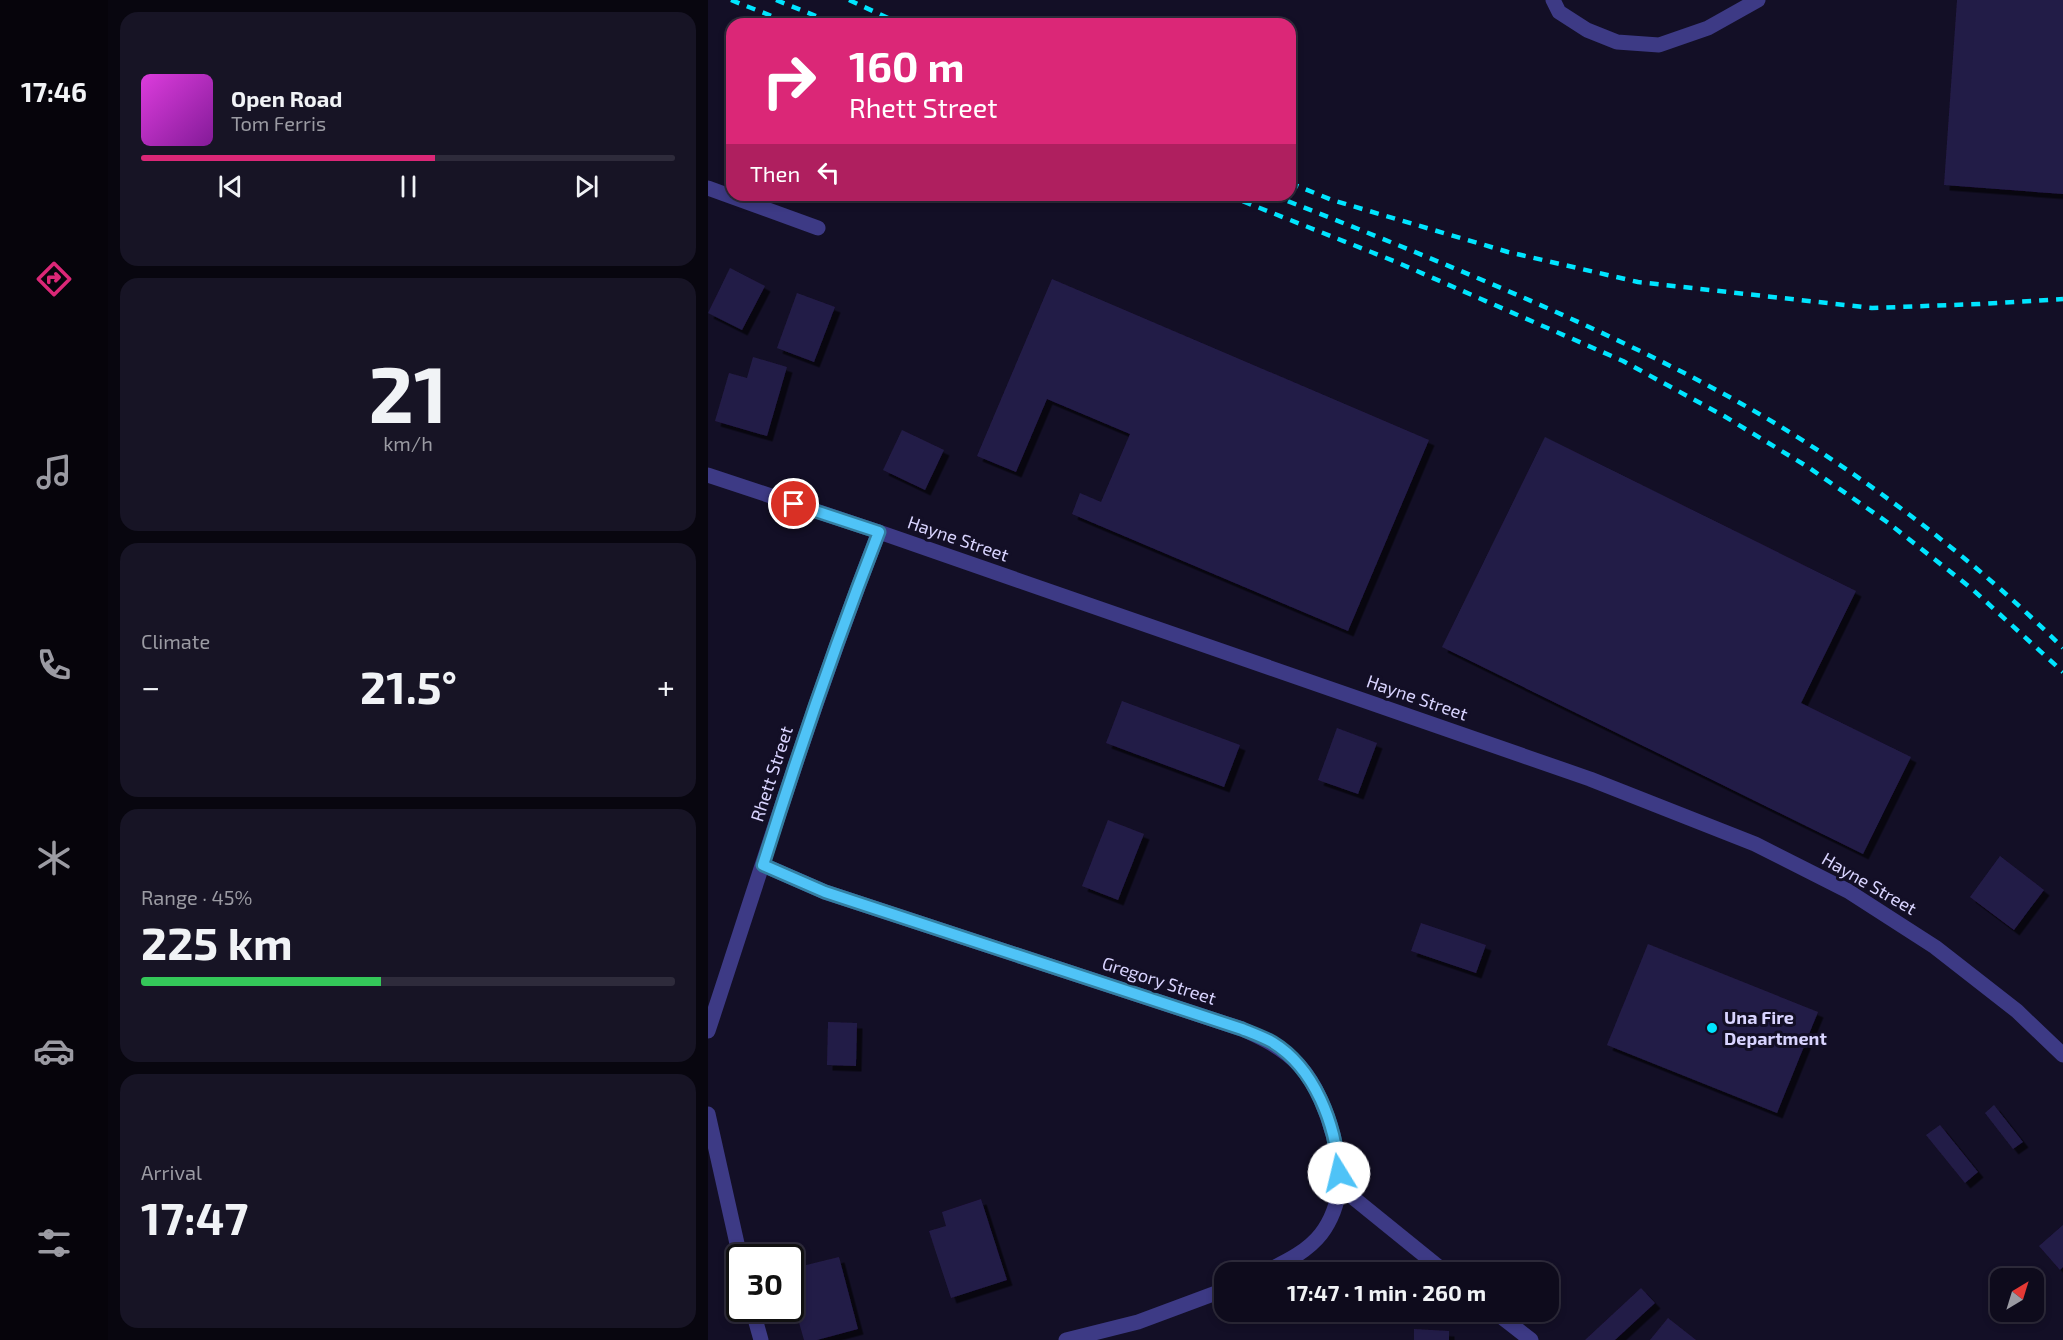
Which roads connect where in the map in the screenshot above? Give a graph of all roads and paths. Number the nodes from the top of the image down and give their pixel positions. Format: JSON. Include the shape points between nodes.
{"nodes":[{"id":1,"x":1552,"y":0,"type":"edge"},
{"id":2,"x":1758,"y":0,"type":"edge"},
{"id":3,"x":708,"y":188,"type":"edge"},
{"id":4,"x":726,"y":195,"type":"edge"},
{"id":5,"x":744,"y":201,"type":"edge"},
{"id":6,"x":818,"y":228,"type":"dead end"},
{"id":7,"x":708,"y":475,"type":"edge"},
{"id":8,"x":879,"y":532,"type":"junction"},
{"id":9,"x":763,"y":865,"type":"junction"},
{"id":10,"x":708,"y":1031,"type":"edge"},
{"id":11,"x":2063,"y":1055,"type":"edge"},
{"id":12,"x":708,"y":1114,"type":"edge"},
{"id":13,"x":1340,"y":1187,"type":"junction"},
{"id":14,"x":737,"y":1244,"type":"edge"},
{"id":15,"x":1283,"y":1262,"type":"edge"},
{"id":16,"x":1433,"y":1262,"type":"edge"},
{"id":17,"x":1214,"y":1294,"type":"edge"},
{"id":18,"x":756,"y":1322,"type":"edge"},
{"id":19,"x":1508,"y":1322,"type":"edge"},
{"id":20,"x":760,"y":1340,"type":"edge"},
{"id":21,"x":1066,"y":1340,"type":"edge"},
{"id":22,"x":1531,"y":1340,"type":"edge"}],
"edges":[{"from":1,"to":2,"type":"street","via":[[1559,12],[1587,30],[1617,42],[1659,45],[1708,28]]},
{"from":3,"to":4,"type":"street"},
{"from":5,"to":6,"type":"street"},
{"from":7,"to":8,"type":"street","name":"Hayne Street"},
{"from":8,"to":9,"type":"street","name":"Rhett Street","via":[[800,749]]},
{"from":8,"to":11,"type":"street","name":"Hayne Street","via":[[1590,779],[1755,843],[1848,891],[1935,947],[2017,1011]]},
{"from":9,"to":10,"type":"street","name":"Rhett Street"},
{"from":9,"to":13,"type":"street","name":"Gregory Street","via":[[825,892],[1242,1029],[1273,1043],[1297,1063],[1315,1088],[1338,1158]]},
{"from":12,"to":14,"type":"street"},
{"from":13,"to":15,"type":"street","name":"Gregory Street","via":[[1334,1211],[1322,1233],[1305,1250]]},
{"from":13,"to":16,"type":"street"},
{"from":17,"to":21,"type":"street","via":[[1138,1322]]},
{"from":18,"to":20,"type":"street"},
{"from":19,"to":22,"type":"street"}]}
